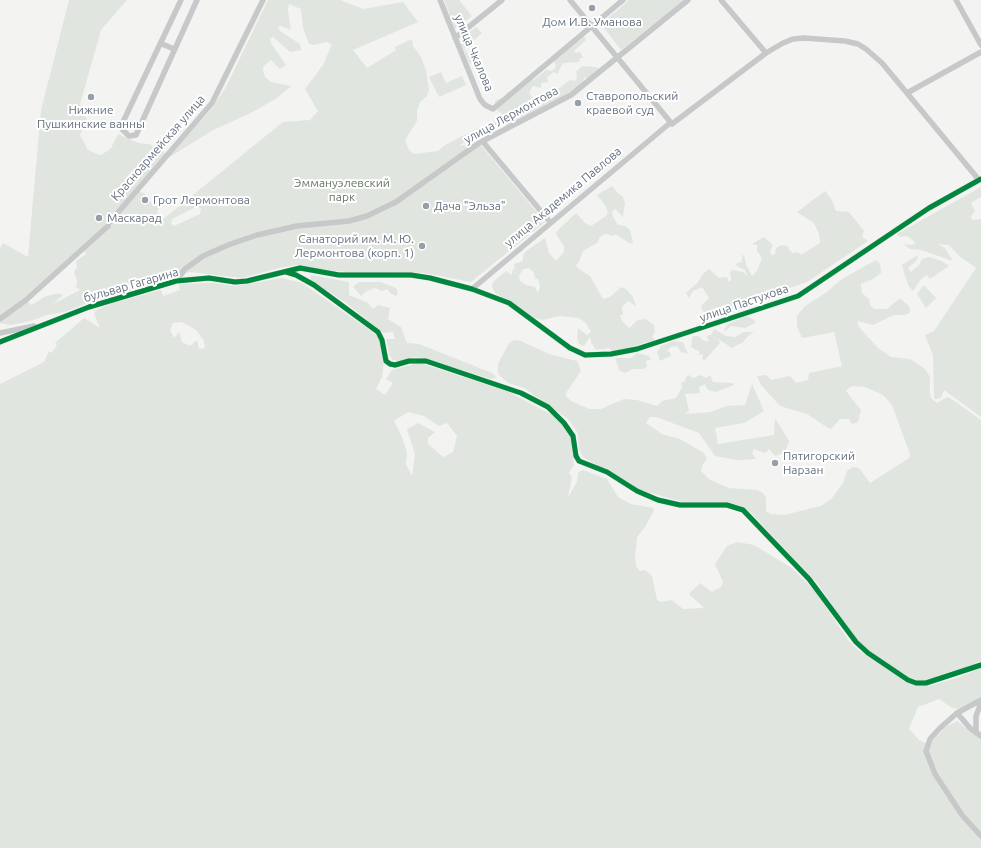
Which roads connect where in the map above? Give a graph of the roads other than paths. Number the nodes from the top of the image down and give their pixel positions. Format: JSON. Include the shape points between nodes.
{"nodes":[{"id":1,"x":181,"y":0,"type":"edge"},
{"id":2,"x":197,"y":0,"type":"edge"},
{"id":3,"x":263,"y":0,"type":"edge"},
{"id":4,"x":440,"y":0,"type":"edge"},
{"id":5,"x":502,"y":0,"type":"edge"},
{"id":6,"x":570,"y":0,"type":"edge"},
{"id":7,"x":623,"y":0,"type":"edge"},
{"id":8,"x":688,"y":0,"type":"edge"},
{"id":9,"x":721,"y":0,"type":"edge"},
{"id":10,"x":956,"y":0,"type":"edge"},
{"id":11,"x":592,"y":26,"type":"junction"},
{"id":12,"x":455,"y":38,"type":"junction"},
{"id":13,"x":162,"y":44,"type":"junction"},
{"id":14,"x":981,"y":45,"type":"edge"},
{"id":15,"x":174,"y":49,"type":"junction"},
{"id":16,"x":981,"y":52,"type":"edge"},
{"id":17,"x":766,"y":53,"type":"junction"},
{"id":18,"x":617,"y":58,"type":"junction"},
{"id":19,"x":907,"y":93,"type":"junction"},
{"id":20,"x":493,"y":109,"type":"joint"},
{"id":21,"x":672,"y":124,"type":"junction"},
{"id":22,"x":483,"y":142,"type":"junction"},
{"id":23,"x":980,"y":180,"type":"edge"},
{"id":24,"x":550,"y":222,"type":"junction"},
{"id":25,"x":284,"y":272,"type":"junction"},
{"id":26,"x":176,"y":281,"type":"junction"},
{"id":27,"x":472,"y":289,"type":"junction"},
{"id":28,"x":0,"y":319,"type":"edge"},
{"id":29,"x":52,"y":322,"type":"junction"},
{"id":30,"x":0,"y":333,"type":"edge"},
{"id":31,"x":0,"y":342,"type":"edge"},
{"id":32,"x":579,"y":353,"type":"joint"},
{"id":33,"x":981,"y":665,"type":"edge"},
{"id":34,"x":981,"y":701,"type":"edge"},
{"id":35,"x":958,"y":713,"type":"junction"},
{"id":36,"x":979,"y":734,"type":"edge"},
{"id":37,"x":981,"y":836,"type":"edge"}],
"edges":[{"from":1,"to":13,"type":"street"},
{"from":2,"to":15,"type":"street"},
{"from":3,"to":28,"type":"street","name":"Красноармейская улица","via":[[212,103],[108,224],[26,300]]},
{"from":4,"to":12,"type":"street","name":"улица Чкалова"},
{"from":5,"to":12,"type":"street"},
{"from":6,"to":11,"type":"street"},
{"from":7,"to":11,"type":"street","name":"улица Лермонтова"},
{"from":8,"to":18,"type":"street","name":"улица Лермонтова"},
{"from":9,"to":17,"type":"street"},
{"from":10,"to":14,"type":"street"},
{"from":11,"to":18,"type":"street"},
{"from":11,"to":20,"type":"street","name":"улица Лермонтова"},
{"from":12,"to":20,"type":"street","name":"улица Чкалова","via":[[480,99]]},
{"from":13,"to":15,"type":"street"},
{"from":13,"to":15,"type":"street","via":[[122,124],[122,129],[129,136],[136,135]]},
{"from":16,"to":19,"type":"street"},
{"from":17,"to":19,"type":"street","name":"улица Академика Павлова","via":[[798,38],[858,44],[882,63]]},
{"from":17,"to":21,"type":"street","name":"улица Академика Павлова"},
{"from":18,"to":21,"type":"street"},
{"from":18,"to":22,"type":"street","name":"улица Лермонтова","via":[[571,95]]},
{"from":19,"to":23,"type":"street","name":"улица Академика Павлова"},
{"from":21,"to":24,"type":"street","name":"улица Академика Павлова"},
{"from":22,"to":24,"type":"street"},
{"from":22,"to":26,"type":"street","name":"улица Лермонтова","via":[[396,202],[367,216],[331,224],[297,226],[228,245],[204,256],[185,269]]},
{"from":23,"to":32,"type":"street","name":"улица Пастухова","via":[[929,208],[798,296],[637,349],[602,356]]},
{"from":24,"to":27,"type":"street","name":"улица Академика Павлова"},
{"from":25,"to":26,"type":"street","name":"бульвар Гагарина","via":[[241,282],[209,278]]},
{"from":25,"to":27,"type":"street","name":"бульвар Гагарина","via":[[300,268],[339,275],[411,275]]},
{"from":25,"to":33,"type":"street","via":[[296,275],[314,285],[378,332],[386,361],[390,364],[426,361],[521,393],[548,407],[564,423],[573,436],[579,461],[606,472],[637,491],[658,500],[680,505],[727,505],[742,510],[809,579],[856,642],[908,680],[926,683]]},
{"from":26,"to":29,"type":"street","name":"бульвар Гагарина","via":[[124,295]]},
{"from":27,"to":32,"type":"street","name":"бульвар Гагарина","via":[[509,303],[560,342]]},
{"from":29,"to":30,"type":"street","name":"бульвар Гагарина"},
{"from":29,"to":31,"type":"street","name":"бульвар Гагарина"},
{"from":34,"to":35,"type":"street"},
{"from":34,"to":36,"type":"street","via":[[976,716]]},
{"from":35,"to":36,"type":"street"},
{"from":35,"to":37,"type":"street","via":[[930,739],[926,751],[935,774],[962,815]]}]}
